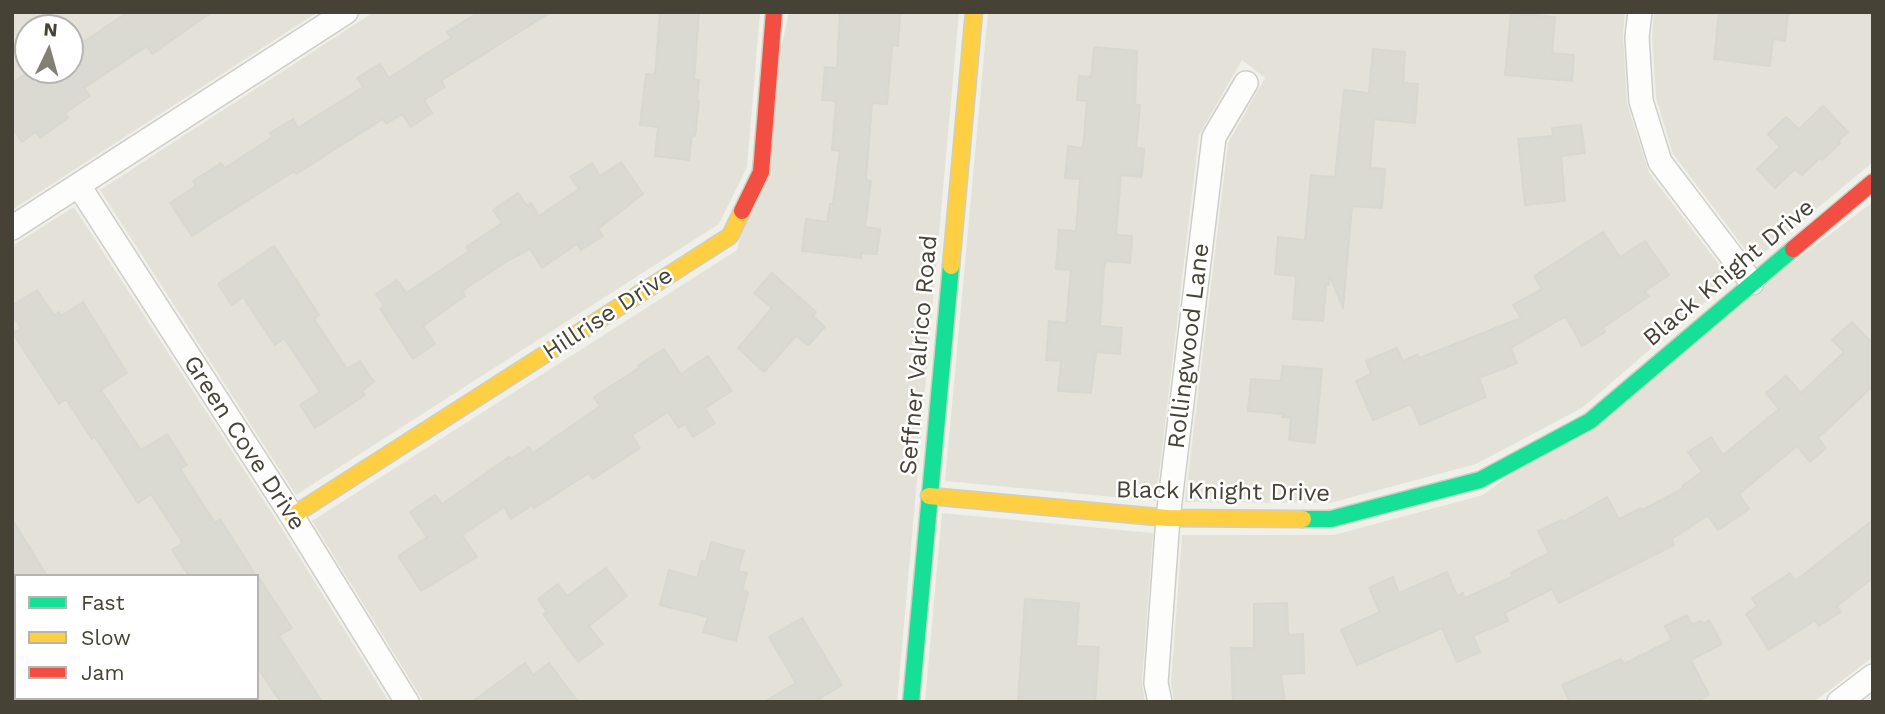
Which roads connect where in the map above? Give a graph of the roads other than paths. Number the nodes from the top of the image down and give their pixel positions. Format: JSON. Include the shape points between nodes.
{"nodes":[{"id":1,"x":346,"y":12,"type":"edge"},
{"id":2,"x":774,"y":12,"type":"edge"},
{"id":3,"x":974,"y":12,"type":"edge"},
{"id":4,"x":1640,"y":12,"type":"edge"},
{"id":5,"x":1245,"y":83,"type":"dead end"},
{"id":6,"x":1873,"y":182,"type":"edge"},
{"id":7,"x":79,"y":186,"type":"junction"},
{"id":8,"x":12,"y":228,"type":"edge"},
{"id":9,"x":1752,"y":283,"type":"junction"},
{"id":10,"x":929,"y":496,"type":"junction"},
{"id":11,"x":292,"y":516,"type":"junction"},
{"id":12,"x":1168,"y":519,"type":"junction"},
{"id":13,"x":1873,"y":676,"type":"edge"},
{"id":14,"x":407,"y":702,"type":"edge"},
{"id":15,"x":911,"y":702,"type":"edge"},
{"id":16,"x":1160,"y":702,"type":"edge"},
{"id":17,"x":1839,"y":702,"type":"edge"}],
"edges":[{"from":1,"to":7,"type":"street"},
{"from":2,"to":11,"type":"street","name":"Hillrise Drive","via":[[761,172],[730,236]]},
{"from":3,"to":10,"type":"street","name":"Seffner Valrico Road"},
{"from":4,"to":9,"type":"street","via":[[1637,37],[1642,101],[1660,162]]},
{"from":5,"to":12,"type":"street","name":"Rollingwood Lane","via":[[1214,137]]},
{"from":6,"to":9,"type":"street","name":"Black Knight Drive"},
{"from":7,"to":8,"type":"street"},
{"from":7,"to":11,"type":"street","name":"Green Cove Drive"},
{"from":9,"to":12,"type":"street","name":"Black Knight Drive","via":[[1590,421],[1480,480],[1331,519]]},
{"from":10,"to":12,"type":"street","name":"Black Knight Drive"},
{"from":10,"to":15,"type":"street","name":"Seffner Valrico Road"},
{"from":11,"to":14,"type":"street","name":"Green Cove Drive"},
{"from":12,"to":16,"type":"street","name":"Rollingwood Lane","via":[[1156,683]]},
{"from":13,"to":17,"type":"street"}]}
